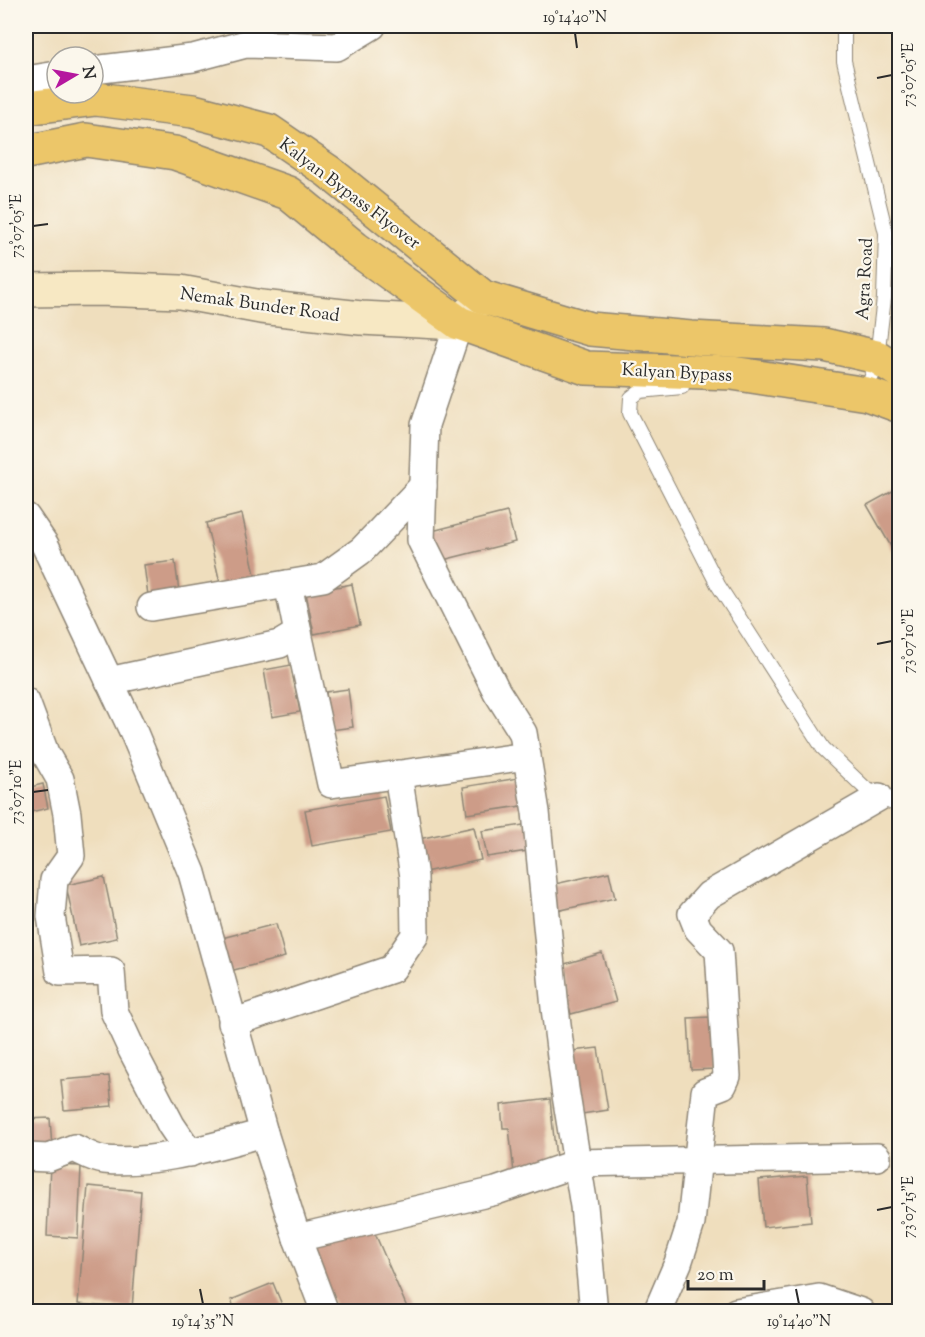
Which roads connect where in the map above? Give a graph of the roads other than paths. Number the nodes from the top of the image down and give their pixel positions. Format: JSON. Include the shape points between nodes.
{"nodes":[{"id":1,"x":372,"y":26,"type":"edge"},
{"id":2,"x":844,"y":26,"type":"edge"},
{"id":3,"x":105,"y":68,"type":"edge"},
{"id":4,"x":45,"y":77,"type":"edge"},
{"id":5,"x":26,"y":80,"type":"edge"},
{"id":6,"x":26,"y":108,"type":"edge"},
{"id":7,"x":26,"y":152,"type":"edge"},
{"id":8,"x":26,"y":164,"type":"edge"},
{"id":9,"x":188,"y":165,"type":"dead end"},
{"id":10,"x":26,"y":290,"type":"edge"},
{"id":11,"x":483,"y":297,"type":"junction"},
{"id":12,"x":459,"y":323,"type":"junction"},
{"id":13,"x":888,"y":365,"type":"edge"},
{"id":14,"x":732,"y":373,"type":"junction"},
{"id":15,"x":867,"y":394,"type":"junction"},
{"id":16,"x":900,"y":406,"type":"edge"},
{"id":17,"x":423,"y":486,"type":"junction"},
{"id":18,"x":26,"y":517,"type":"edge"},
{"id":19,"x":288,"y":584,"type":"junction"},
{"id":20,"x":151,"y":607,"type":"dead end"},
{"id":21,"x":298,"y":633,"type":"junction"},
{"id":22,"x":109,"y":681,"type":"junction"},
{"id":23,"x":26,"y":702,"type":"edge"},
{"id":24,"x":527,"y":756,"type":"junction"},
{"id":25,"x":398,"y":774,"type":"junction"},
{"id":26,"x":890,"y":802,"type":"edge"},
{"id":27,"x":232,"y":1023,"type":"junction"},
{"id":28,"x":264,"y":1133,"type":"junction"},
{"id":29,"x":190,"y":1153,"type":"junction"},
{"id":30,"x":877,"y":1156,"type":"dead end"},
{"id":31,"x":26,"y":1157,"type":"edge"},
{"id":32,"x":698,"y":1161,"type":"junction"},
{"id":33,"x":577,"y":1163,"type":"junction"},
{"id":34,"x":297,"y":1238,"type":"junction"},
{"id":35,"x":325,"y":1311,"type":"edge"},
{"id":36,"x":594,"y":1311,"type":"edge"},
{"id":37,"x":657,"y":1311,"type":"edge"},
{"id":38,"x":736,"y":1311,"type":"edge"},
{"id":39,"x":861,"y":1311,"type":"edge"}],
"edges":[{"from":1,"to":3,"type":"street","via":[[337,47],[246,44],[192,57]]},
{"from":2,"to":13,"type":"lane","name":"Agra Road","via":[[844,61],[885,233]]},
{"from":4,"to":5,"type":"street"},
{"from":6,"to":11,"type":"main road","name":"Kalyan Bypass Flyover","via":[[96,99],[193,111],[269,131],[329,172]]},
{"from":7,"to":12,"type":"main road","name":"Kalyan Bypass Flyover","via":[[86,140],[175,153],[288,193],[355,248]]},
{"from":8,"to":9,"type":"street","via":[[104,153]]},
{"from":10,"to":12,"type":"street","name":"Nemak Bunder Road","via":[[180,292],[261,308]]},
{"from":11,"to":12,"type":"street"},
{"from":11,"to":13,"type":"main road","name":"Kalyan Bypass","via":[[590,329],[824,345]]},
{"from":12,"to":14,"type":"main road","name":"Kalyan Bypass","via":[[586,368]]},
{"from":12,"to":17,"type":"street","via":[[425,425]]},
{"from":13,"to":15,"type":"lane","name":"Agra Road"},
{"from":14,"to":15,"type":"main road","name":"Kalyan Bypass"},
{"from":14,"to":26,"type":"lane","via":[[695,386],[640,391],[631,398],[630,413],[717,585],[823,748],[865,788]]},
{"from":15,"to":16,"type":"main road","name":"Kalyan Bypass"},
{"from":17,"to":19,"type":"street","via":[[362,550],[323,578]]},
{"from":17,"to":24,"type":"street","via":[[421,540],[497,693],[523,733]]},
{"from":18,"to":22,"type":"street","via":[[45,545]]},
{"from":19,"to":20,"type":"street"},
{"from":19,"to":21,"type":"street"},
{"from":21,"to":22,"type":"street","via":[[280,644]]},
{"from":21,"to":25,"type":"street","via":[[331,784]]},
{"from":22,"to":27,"type":"street","via":[[192,873]]},
{"from":23,"to":29,"type":"street","via":[[45,753],[60,779],[67,814],[71,856],[54,880],[51,916],[60,972],[111,971],[114,1011],[171,1125]]},
{"from":24,"to":25,"type":"street"},
{"from":24,"to":33,"type":"street"},
{"from":25,"to":27,"type":"street","via":[[414,878],[416,935],[392,969]]},
{"from":26,"to":32,"type":"street","via":[[709,895],[692,914],[698,929],[718,951],[727,1076],[723,1085],[705,1092]]},
{"from":27,"to":28,"type":"street"},
{"from":28,"to":29,"type":"street"},
{"from":28,"to":34,"type":"street"},
{"from":29,"to":31,"type":"street","via":[[102,1160],[74,1148],[48,1158]]},
{"from":30,"to":32,"type":"street"},
{"from":32,"to":33,"type":"street"},
{"from":32,"to":37,"type":"street","via":[[692,1223]]},
{"from":33,"to":34,"type":"street","via":[[496,1191]]},
{"from":33,"to":36,"type":"street"},
{"from":34,"to":35,"type":"street"},
{"from":38,"to":39,"type":"street","via":[[819,1298]]}]}
